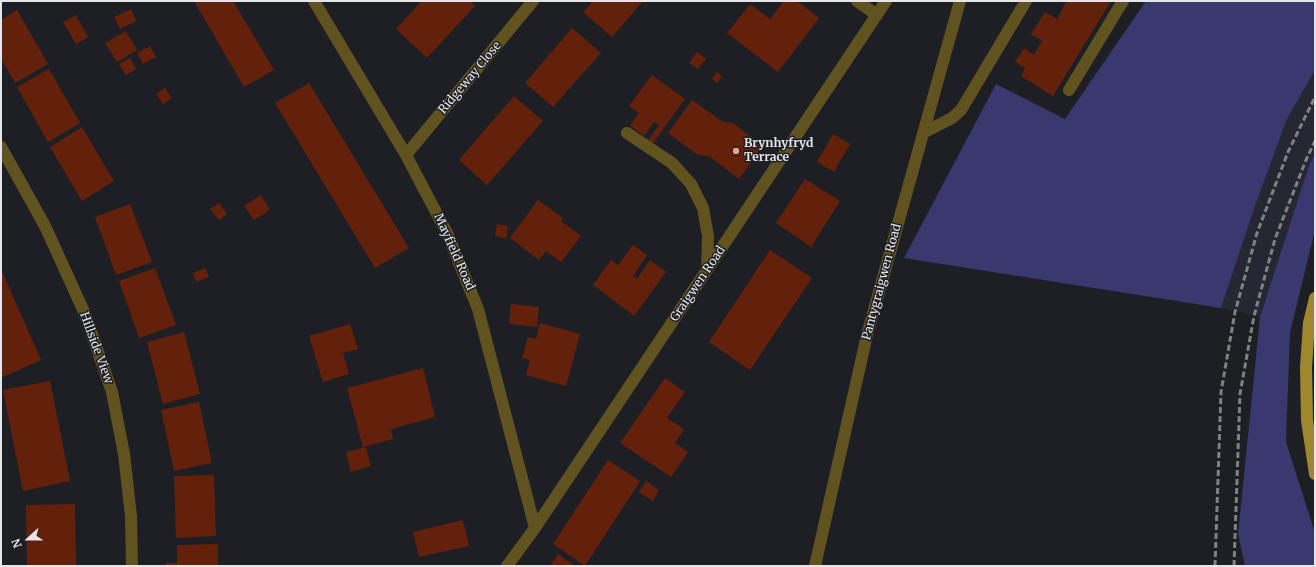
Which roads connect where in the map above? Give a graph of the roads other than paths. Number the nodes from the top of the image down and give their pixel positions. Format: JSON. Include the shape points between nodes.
{"nodes":[{"id":1,"x":314,"y":1,"type":"edge"},
{"id":2,"x":533,"y":1,"type":"edge"},
{"id":3,"x":857,"y":1,"type":"edge"},
{"id":4,"x":886,"y":1,"type":"edge"},
{"id":5,"x":960,"y":1,"type":"edge"},
{"id":6,"x":1026,"y":1,"type":"edge"},
{"id":7,"x":1124,"y":1,"type":"edge"},
{"id":8,"x":877,"y":15,"type":"junction"},
{"id":9,"x":1069,"y":90,"type":"dead end"},
{"id":10,"x":627,"y":133,"type":"dead end"},
{"id":11,"x":923,"y":133,"type":"junction"},
{"id":12,"x":1,"y":147,"type":"edge"},
{"id":13,"x":406,"y":155,"type":"junction"},
{"id":14,"x":707,"y":270,"type":"junction"},
{"id":15,"x":1315,"y":298,"type":"edge"},
{"id":16,"x":1315,"y":474,"type":"edge"},
{"id":17,"x":535,"y":528,"type":"junction"},
{"id":18,"x":132,"y":566,"type":"edge"},
{"id":19,"x":507,"y":566,"type":"edge"},
{"id":20,"x":814,"y":566,"type":"edge"}],
"edges":[{"from":1,"to":13,"type":"street","name":"Mayfield Road"},
{"from":2,"to":13,"type":"street","name":"Ridgeway Close"},
{"from":3,"to":8,"type":"street"},
{"from":4,"to":8,"type":"street","name":"Graigwen Road"},
{"from":5,"to":11,"type":"street","name":"Pantygraigwen Road"},
{"from":6,"to":11,"type":"street","via":[[961,110],[952,118]]},
{"from":7,"to":9,"type":"street"},
{"from":8,"to":14,"type":"street","name":"Graigwen Road"},
{"from":10,"to":14,"type":"street","via":[[672,163],[691,184],[703,208],[708,236]]},
{"from":11,"to":20,"type":"street","name":"Pantygraigwen Road","via":[[867,334]]},
{"from":12,"to":18,"type":"street","name":"Hillside View","via":[[45,226],[84,314],[112,392],[132,516]]},
{"from":13,"to":17,"type":"street","name":"Mayfield Road","via":[[447,233],[478,309]]},
{"from":14,"to":17,"type":"street","name":"Graigwen Road"},
{"from":15,"to":16,"type":"main road","via":[[1309,323],[1306,367],[1307,420]]},
{"from":17,"to":19,"type":"street","name":"Graigwen Road"}]}
